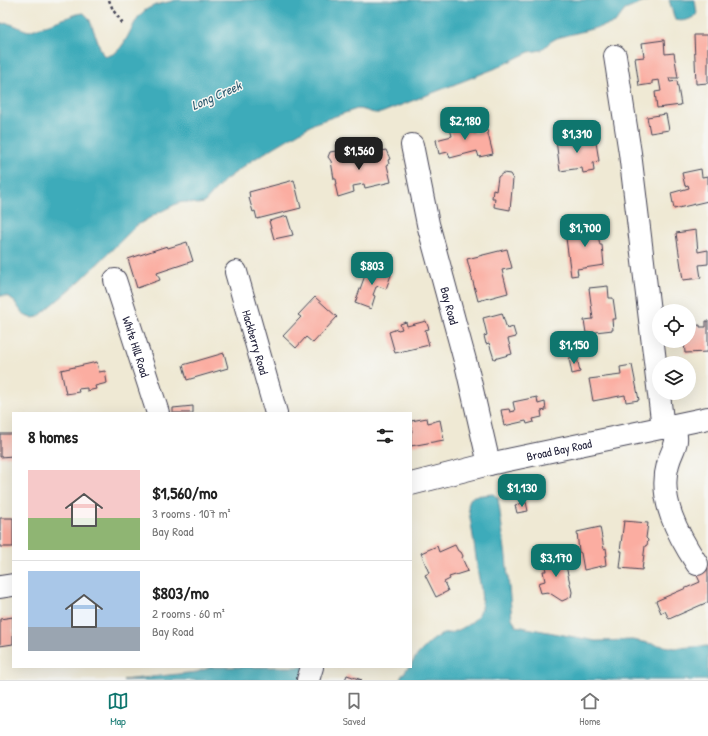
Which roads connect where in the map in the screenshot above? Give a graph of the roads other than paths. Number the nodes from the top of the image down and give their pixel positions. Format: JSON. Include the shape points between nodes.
{"nodes":[{"id":1,"x":615,"y":56,"type":"dead end"},
{"id":2,"x":412,"y":145,"type":"dead end"},
{"id":3,"x":236,"y":272,"type":"dead end"},
{"id":4,"x":115,"y":280,"type":"dead end"},
{"id":5,"x":158,"y":412,"type":"edge"},
{"id":6,"x":276,"y":412,"type":"edge"},
{"id":7,"x":708,"y":418,"type":"edge"},
{"id":8,"x":669,"y":427,"type":"junction"},
{"id":9,"x":489,"y":464,"type":"junction"},
{"id":10,"x":412,"y":484,"type":"edge"},
{"id":11,"x":697,"y":564,"type":"dead end"},
{"id":12,"x":12,"y":585,"type":"edge"},
{"id":13,"x":0,"y":587,"type":"edge"},
{"id":14,"x":312,"y":668,"type":"edge"},
{"id":15,"x":308,"y":680,"type":"edge"}],
"edges":[{"from":1,"to":8,"type":"street"},
{"from":2,"to":9,"type":"street","name":"Bay Road","via":[[428,224],[467,368]]},
{"from":3,"to":6,"type":"street","name":"Hackberry Road"},
{"from":4,"to":5,"type":"street","name":"White Hill Road"},
{"from":7,"to":8,"type":"street","name":"Broad Bay Road"},
{"from":8,"to":9,"type":"street","name":"Broad Bay Road"},
{"from":8,"to":11,"type":"street","via":[[677,434],[665,479],[666,494],[683,544]]},
{"from":9,"to":10,"type":"street","name":"Broad Bay Road"},
{"from":12,"to":13,"type":"street"},
{"from":14,"to":15,"type":"street"}]}
